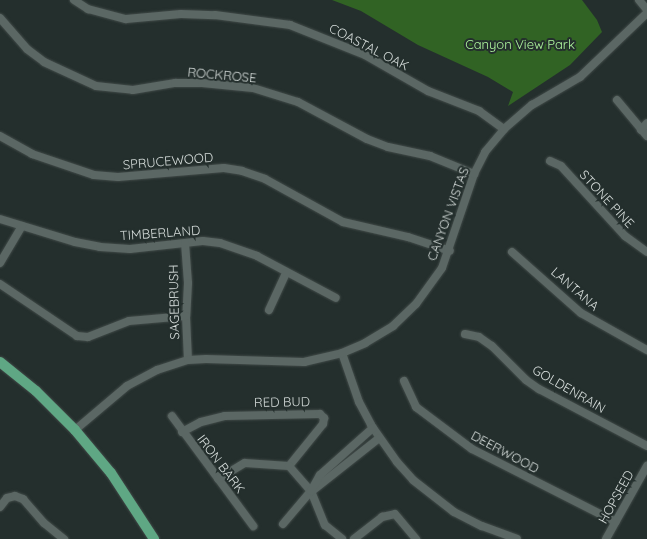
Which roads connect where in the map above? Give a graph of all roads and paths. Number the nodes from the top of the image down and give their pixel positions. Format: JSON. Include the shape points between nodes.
{"nodes":[{"id":1,"x":74,"y":0,"type":"edge"},
{"id":2,"x":639,"y":0,"type":"edge"},
{"id":3,"x":647,"y":10,"type":"edge"},
{"id":4,"x":647,"y":13,"type":"edge"},
{"id":5,"x":0,"y":18,"type":"edge"},
{"id":6,"x":617,"y":100,"type":"dead end"},
{"id":7,"x":504,"y":129,"type":"junction"},
{"id":8,"x":645,"y":130,"type":"edge"},
{"id":9,"x":0,"y":136,"type":"edge"},
{"id":10,"x":550,"y":161,"type":"dead end"},
{"id":11,"x":474,"y":174,"type":"junction"},
{"id":12,"x":0,"y":219,"type":"edge"},
{"id":13,"x":22,"y":226,"type":"junction"},
{"id":14,"x":184,"y":243,"type":"junction"},
{"id":15,"x":450,"y":251,"type":"junction"},
{"id":16,"x":512,"y":252,"type":"dead end"},
{"id":17,"x":647,"y":252,"type":"edge"},
{"id":18,"x":0,"y":263,"type":"edge"},
{"id":19,"x":286,"y":273,"type":"junction"},
{"id":20,"x":0,"y":284,"type":"edge"},
{"id":21,"x":336,"y":298,"type":"dead end"},
{"id":22,"x":269,"y":310,"type":"dead end"},
{"id":23,"x":186,"y":316,"type":"junction"},
{"id":24,"x":465,"y":334,"type":"dead end"},
{"id":25,"x":647,"y":350,"type":"edge"},
{"id":26,"x":342,"y":353,"type":"junction"},
{"id":27,"x":188,"y":360,"type":"junction"},
{"id":28,"x":0,"y":362,"type":"edge"},
{"id":29,"x":404,"y":381,"type":"dead end"},
{"id":30,"x":172,"y":416,"type":"dead end"},
{"id":31,"x":373,"y":428,"type":"junction"},
{"id":32,"x":75,"y":430,"type":"junction"},
{"id":33,"x":182,"y":432,"type":"junction"},
{"id":34,"x":379,"y":438,"type":"junction"},
{"id":35,"x":647,"y":446,"type":"edge"},
{"id":36,"x":289,"y":466,"type":"junction"},
{"id":37,"x":647,"y":466,"type":"edge"},
{"id":38,"x":218,"y":480,"type":"junction"},
{"id":39,"x":311,"y":491,"type":"junction"},
{"id":40,"x":0,"y":507,"type":"edge"},
{"id":41,"x":616,"y":522,"type":"junction"},
{"id":42,"x":284,"y":524,"type":"dead end"},
{"id":43,"x":253,"y":526,"type":"dead end"},
{"id":44,"x":64,"y":539,"type":"edge"},
{"id":45,"x":154,"y":539,"type":"edge"},
{"id":46,"x":342,"y":539,"type":"edge"},
{"id":47,"x":354,"y":539,"type":"edge"},
{"id":48,"x":416,"y":539,"type":"edge"},
{"id":49,"x":517,"y":539,"type":"edge"},
{"id":50,"x":606,"y":539,"type":"edge"}],
"edges":[{"from":1,"to":7,"type":"street","name":"COASTAL OAK","via":[[94,12],[126,19],[215,14],[290,25],[359,52],[428,91],[478,110]]},
{"from":2,"to":3,"type":"street"},
{"from":4,"to":7,"type":"street","name":"CANYON VISTAS","via":[[580,77],[532,105]]},
{"from":5,"to":11,"type":"street","name":"ROCKROSE","via":[[27,49],[44,62],[96,86],[133,90],[202,83],[254,88],[298,102],[366,139],[388,147],[430,156]]},
{"from":6,"to":8,"type":"street"},
{"from":7,"to":11,"type":"street","name":"CANYON VISTAS","via":[[486,152]]},
{"from":9,"to":15,"type":"street","name":"SPRUCEWOOD","via":[[32,154],[94,175],[118,177],[224,168],[242,171],[265,179],[342,222],[408,237]]},
{"from":10,"to":17,"type":"street","name":"STONE PINE","via":[[561,166],[625,236]]},
{"from":11,"to":15,"type":"street","name":"CANYON VISTAS"},
{"from":12,"to":13,"type":"street","name":"TIMBERLAND"},
{"from":13,"to":14,"type":"street","name":"TIMBERLAND","via":[[100,247],[130,248]]},
{"from":13,"to":18,"type":"street"},
{"from":14,"to":19,"type":"street","name":"TIMBERLAND","via":[[203,241],[239,248]]},
{"from":14,"to":23,"type":"street","name":"SAGEBRUSH","via":[[188,283]]},
{"from":15,"to":26,"type":"street","name":"CANYON VISTAS","via":[[431,285],[405,316],[365,344]]},
{"from":16,"to":25,"type":"street","name":"LANTANA","via":[[581,313]]},
{"from":19,"to":21,"type":"street","name":"TIMBERLAND","via":[[321,288]]},
{"from":19,"to":22,"type":"street"},
{"from":20,"to":23,"type":"street","via":[[77,336],[88,337],[129,321]]},
{"from":23,"to":27,"type":"street","name":"SAGEBRUSH"},
{"from":24,"to":35,"type":"street","name":"GOLDENRAIN","via":[[479,337],[492,346],[526,380],[539,389]]},
{"from":26,"to":27,"type":"street","name":"CANYON VISTAS","via":[[286,363],[230,358]]},
{"from":26,"to":31,"type":"street","via":[[359,402]]},
{"from":27,"to":32,"type":"street","name":"CANYON VISTAS","via":[[136,380]]},
{"from":28,"to":32,"type":"main road","via":[[36,391]]},
{"from":29,"to":41,"type":"street","name":"DEERWOOD","via":[[416,407],[472,449]]},
{"from":30,"to":33,"type":"street","name":"IRON BARK"},
{"from":31,"to":34,"type":"street"},
{"from":31,"to":39,"type":"street","via":[[320,475]]},
{"from":32,"to":45,"type":"main road","via":[[111,473]]},
{"from":33,"to":36,"type":"street","name":"RED BUD","via":[[201,422],[225,416],[320,414],[324,418],[323,424]]},
{"from":33,"to":38,"type":"street","name":"IRON BARK"},
{"from":34,"to":39,"type":"street"},
{"from":34,"to":49,"type":"street","via":[[397,462],[432,496],[482,526]]},
{"from":36,"to":38,"type":"street","via":[[245,463]]},
{"from":36,"to":39,"type":"street"},
{"from":37,"to":41,"type":"street","name":"HOPSEED"},
{"from":38,"to":43,"type":"street","name":"IRON BARK"},
{"from":39,"to":42,"type":"street"},
{"from":39,"to":46,"type":"street","via":[[325,525]]},
{"from":40,"to":44,"type":"street","via":[[7,498],[15,496],[23,499],[44,523]]},
{"from":41,"to":50,"type":"street","name":"HOPSEED"},
{"from":47,"to":48,"type":"street","via":[[382,517],[395,514]]}]}
